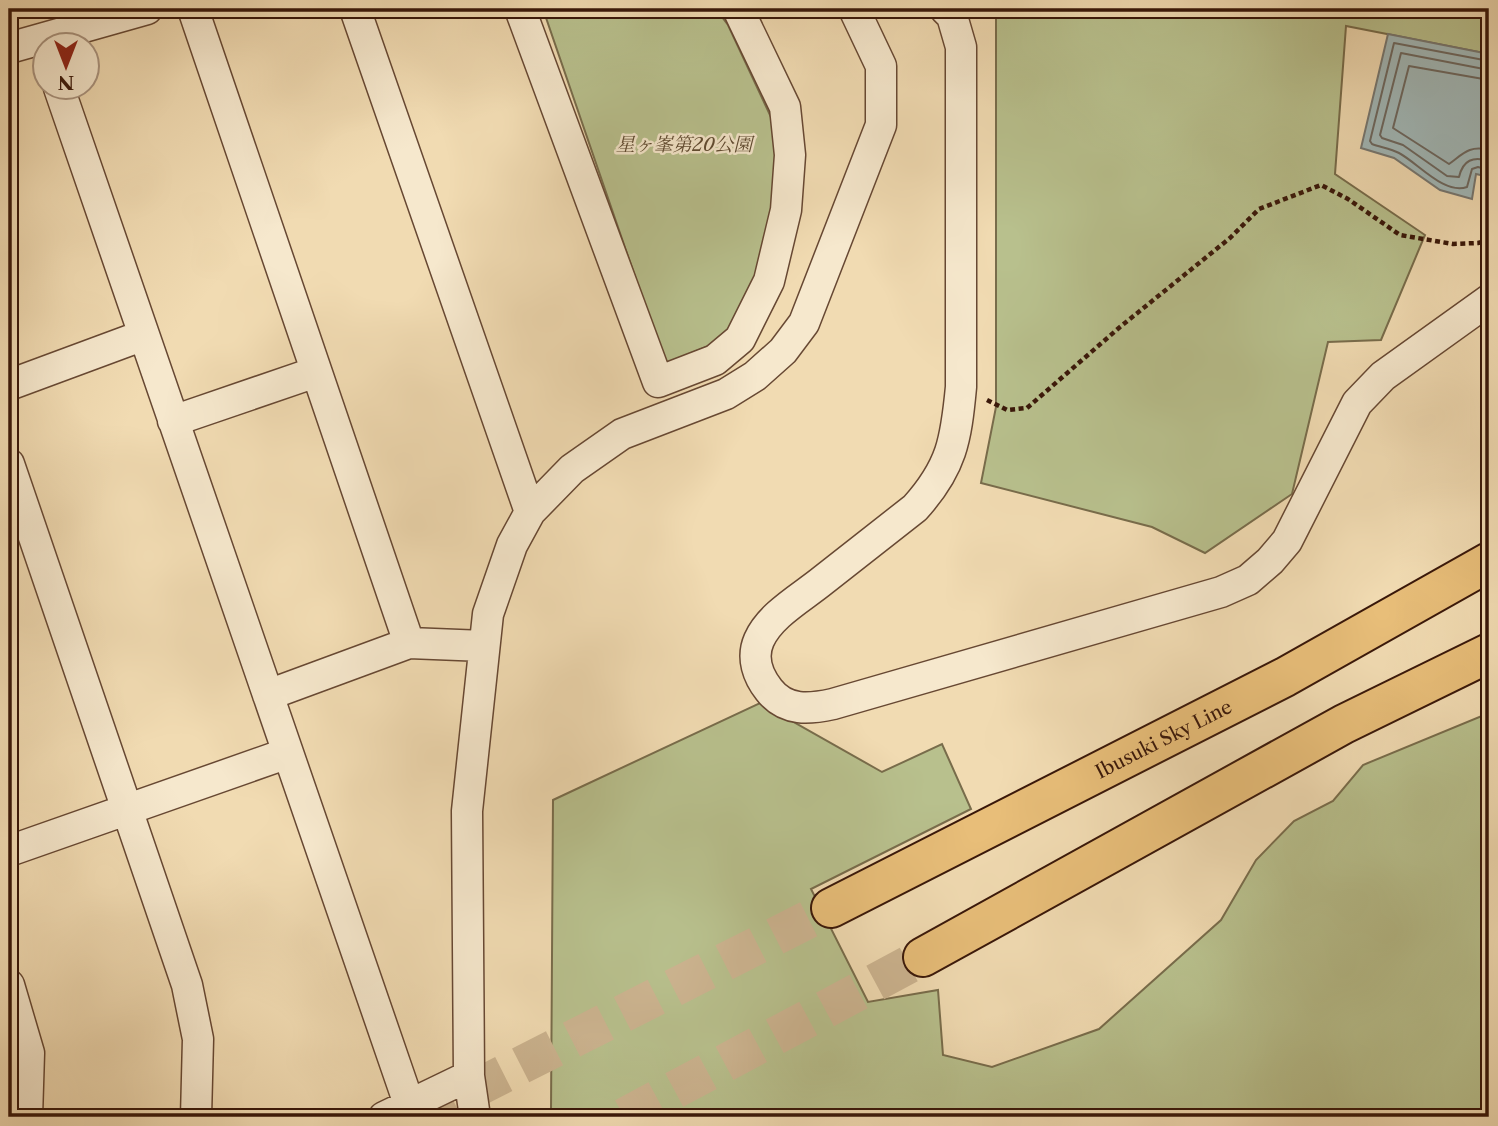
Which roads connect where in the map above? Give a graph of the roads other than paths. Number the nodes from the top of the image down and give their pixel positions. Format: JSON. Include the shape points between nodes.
{"nodes":[{"id":1,"x":147,"y":9,"type":"edge"},
{"id":2,"x":193,"y":9,"type":"edge"},
{"id":3,"x":355,"y":9,"type":"edge"},
{"id":4,"x":520,"y":9,"type":"edge"},
{"id":5,"x":738,"y":9,"type":"edge"},
{"id":6,"x":855,"y":9,"type":"edge"},
{"id":7,"x":945,"y":9,"type":"edge"},
{"id":8,"x":81,"y":32,"type":"edge"},
{"id":9,"x":32,"y":46,"type":"edge"},
{"id":10,"x":9,"y":48,"type":"edge"},
{"id":11,"x":64,"y":102,"type":"edge"},
{"id":12,"x":1489,"y":300,"type":"edge"},
{"id":13,"x":144,"y":335,"type":"junction"},
{"id":14,"x":316,"y":372,"type":"junction"},
{"id":15,"x":9,"y":385,"type":"edge"},
{"id":16,"x":173,"y":421,"type":"junction"},
{"id":17,"x":9,"y":464,"type":"edge"},
{"id":18,"x":530,"y":512,"type":"junction"},
{"id":19,"x":1489,"y":562,"type":"edge"},
{"id":20,"x":409,"y":643,"type":"junction"},
{"id":21,"x":484,"y":646,"type":"junction"},
{"id":22,"x":1489,"y":653,"type":"edge"},
{"id":23,"x":268,"y":695,"type":"junction"},
{"id":24,"x":288,"y":753,"type":"junction"},
{"id":25,"x":127,"y":810,"type":"junction"},
{"id":26,"x":9,"y":851,"type":"edge"},
{"id":27,"x":831,"y":908,"type":"tunnel mouth"},
{"id":28,"x":923,"y":957,"type":"tunnel mouth"},
{"id":29,"x":9,"y":985,"type":"edge"},
{"id":30,"x":469,"y":1076,"type":"junction"},
{"id":31,"x":397,"y":1111,"type":"edge"},
{"id":32,"x":27,"y":1117,"type":"edge"},
{"id":33,"x":196,"y":1117,"type":"edge"},
{"id":34,"x":475,"y":1117,"type":"edge"}],
"edges":[{"from":1,"to":8,"type":"street"},
{"from":2,"to":14,"type":"street"},
{"from":3,"to":18,"type":"street"},
{"from":4,"to":5,"type":"street","via":[[658,382],[715,360],[740,339],[769,281],[786,210],[790,155],[785,107]]},
{"from":6,"to":18,"type":"street","via":[[881,66],[881,125],[804,323],[783,351],[755,376],[726,394],[621,434],[572,469]]},
{"from":7,"to":12,"type":"street","via":[[952,16],[961,47],[961,387],[957,428],[949,459],[933,489],[769,625],[758,642],[755,660],[761,679],[773,695],[793,707],[833,704],[1221,592],[1248,580],[1287,541],[1357,403],[1383,376]]},
{"from":9,"to":10,"type":"street"},
{"from":11,"to":13,"type":"street"},
{"from":13,"to":15,"type":"street"},
{"from":13,"to":16,"type":"street"},
{"from":14,"to":16,"type":"street"},
{"from":14,"to":20,"type":"street"},
{"from":16,"to":23,"type":"street"},
{"from":17,"to":25,"type":"street"},
{"from":18,"to":21,"type":"street","via":[[499,580]]},
{"from":19,"to":27,"type":"highway","name":"Ibusuki Sky Line","via":[[1285,677]]},
{"from":20,"to":21,"type":"street"},
{"from":20,"to":23,"type":"street"},
{"from":21,"to":30,"type":"street","via":[[467,811]]},
{"from":22,"to":28,"type":"highway","via":[[1344,724]]},
{"from":23,"to":24,"type":"street"},
{"from":24,"to":25,"type":"street"},
{"from":24,"to":31,"type":"street"},
{"from":25,"to":26,"type":"street"},
{"from":25,"to":33,"type":"street","via":[[187,985],[198,1039]]},
{"from":29,"to":32,"type":"street","via":[[29,1053]]},
{"from":30,"to":31,"type":"street"},
{"from":30,"to":34,"type":"street"}]}
